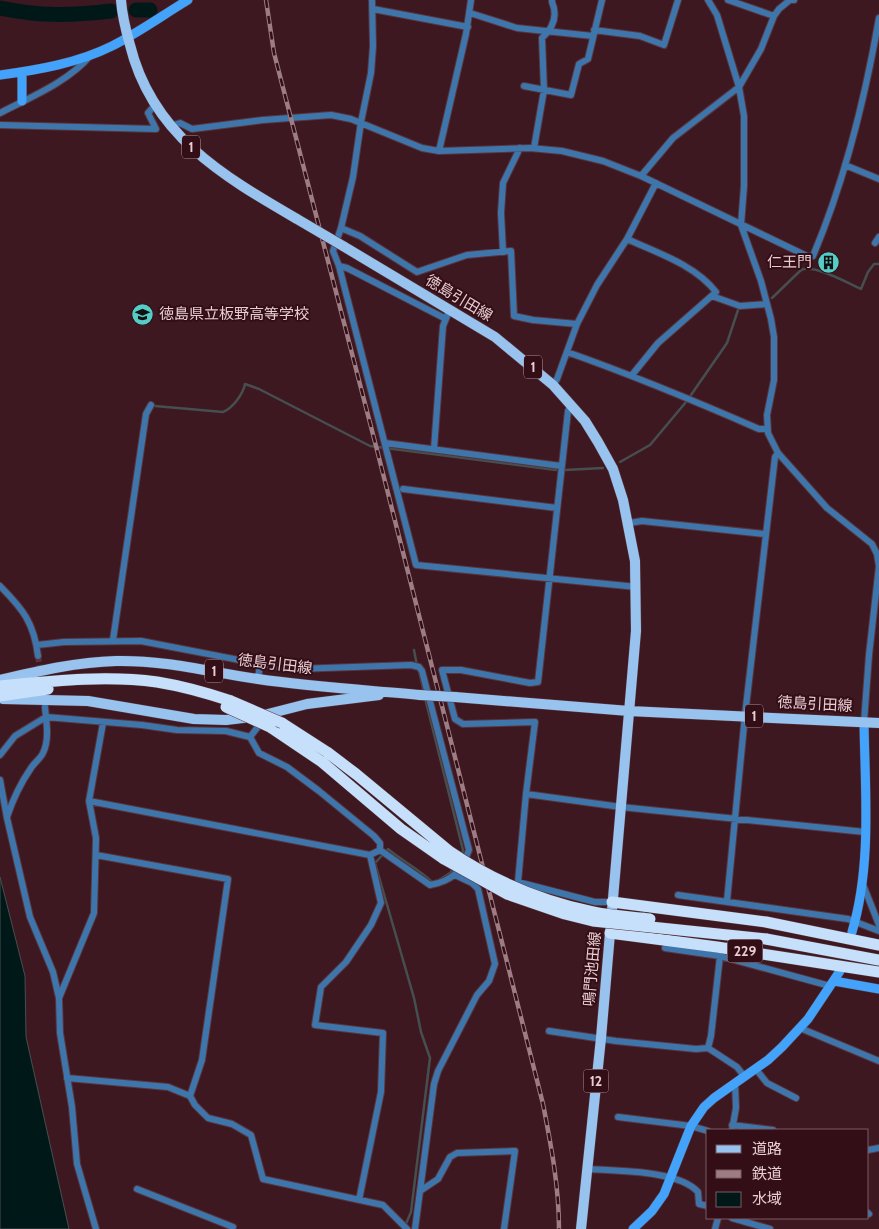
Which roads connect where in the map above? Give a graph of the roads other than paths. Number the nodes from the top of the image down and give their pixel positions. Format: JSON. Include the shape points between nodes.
{"nodes":[{"id":1,"x":121,"y":0,"type":"edge"},
{"id":2,"x":188,"y":0,"type":"edge"},
{"id":3,"x":372,"y":0,"type":"edge"},
{"id":4,"x":471,"y":0,"type":"edge"},
{"id":5,"x":552,"y":0,"type":"edge"},
{"id":6,"x":602,"y":0,"type":"edge"},
{"id":7,"x":678,"y":0,"type":"edge"},
{"id":8,"x":708,"y":0,"type":"edge"},
{"id":9,"x":728,"y":0,"type":"edge"},
{"id":10,"x":791,"y":0,"type":"edge"},
{"id":11,"x":373,"y":8,"type":"junction"},
{"id":12,"x":470,"y":13,"type":"junction"},
{"id":13,"x":774,"y":16,"type":"junction"},
{"id":14,"x":879,"y":18,"type":"edge"},
{"id":15,"x":468,"y":27,"type":"junction"},
{"id":16,"x":550,"y":30,"type":"junction"},
{"id":17,"x":594,"y":33,"type":"junction"},
{"id":18,"x":128,"y":37,"type":"junction"},
{"id":19,"x":92,"y":54,"type":"junction"},
{"id":20,"x":22,"y":72,"type":"junction"},
{"id":21,"x":0,"y":74,"type":"edge"},
{"id":22,"x":524,"y":86,"type":"dead end"},
{"id":23,"x":739,"y":87,"type":"junction"},
{"id":24,"x":544,"y":90,"type":"junction"},
{"id":25,"x":22,"y":101,"type":"junction"},
{"id":26,"x":155,"y":105,"type":"junction"},
{"id":27,"x":0,"y":112,"type":"edge"},
{"id":28,"x":360,"y":122,"type":"junction"},
{"id":29,"x":0,"y":125,"type":"edge"},
{"id":30,"x":170,"y":126,"type":"junction"},
{"id":31,"x":520,"y":148,"type":"junction"},
{"id":32,"x":534,"y":148,"type":"junction"},
{"id":33,"x":439,"y":151,"type":"junction"},
{"id":34,"x":845,"y":165,"type":"junction"},
{"id":35,"x":641,"y":176,"type":"junction"},
{"id":36,"x":879,"y":179,"type":"edge"},
{"id":37,"x":656,"y":183,"type":"junction"},
{"id":38,"x":741,"y":225,"type":"junction"},
{"id":39,"x":341,"y":228,"type":"junction"},
{"id":40,"x":879,"y":237,"type":"edge"},
{"id":41,"x":627,"y":239,"type":"junction"},
{"id":42,"x":875,"y":243,"type":"dead end"},
{"id":43,"x":503,"y":252,"type":"junction"},
{"id":44,"x":339,"y":266,"type":"junction"},
{"id":45,"x":712,"y":296,"type":"junction"},
{"id":46,"x":767,"y":304,"type":"junction"},
{"id":47,"x":448,"y":314,"type":"junction"},
{"id":48,"x":577,"y":324,"type":"junction"},
{"id":49,"x":567,"y":352,"type":"junction"},
{"id":50,"x":632,"y":375,"type":"junction"},
{"id":51,"x":553,"y":385,"type":"junction"},
{"id":52,"x":572,"y":405,"type":"junction"},
{"id":53,"x":151,"y":406,"type":"dead end"},
{"id":54,"x":767,"y":429,"type":"junction"},
{"id":55,"x":386,"y":446,"type":"junction"},
{"id":56,"x":434,"y":449,"type":"junction"},
{"id":57,"x":778,"y":453,"type":"junction"},
{"id":58,"x":562,"y":466,"type":"junction"},
{"id":59,"x":403,"y":489,"type":"dead end"},
{"id":60,"x":557,"y":508,"type":"junction"},
{"id":61,"x":629,"y":523,"type":"junction"},
{"id":62,"x":765,"y":534,"type":"junction"},
{"id":63,"x":549,"y":579,"type":"junction"},
{"id":64,"x":0,"y":586,"type":"edge"},
{"id":65,"x":637,"y":587,"type":"junction"},
{"id":66,"x":113,"y":640,"type":"junction"},
{"id":67,"x":37,"y":645,"type":"junction"},
{"id":68,"x":38,"y":656,"type":"tunnel mouth"},
{"id":69,"x":260,"y":664,"type":"junction"},
{"id":70,"x":258,"y":679,"type":"junction"},
{"id":71,"x":0,"y":680,"type":"edge"},
{"id":72,"x":0,"y":686,"type":"edge"},
{"id":73,"x":29,"y":687,"type":"junction"},
{"id":74,"x":400,"y":693,"type":"junction"},
{"id":75,"x":0,"y":698,"type":"edge"},
{"id":76,"x":228,"y":704,"type":"junction"},
{"id":77,"x":45,"y":707,"type":"dead end"},
{"id":78,"x":629,"y":711,"type":"junction"},
{"id":79,"x":745,"y":715,"type":"junction"},
{"id":80,"x":260,"y":716,"type":"junction"},
{"id":81,"x":46,"y":717,"type":"junction"},
{"id":82,"x":864,"y":722,"type":"junction"},
{"id":83,"x":103,"y":723,"type":"junction"},
{"id":84,"x":879,"y":723,"type":"edge"},
{"id":85,"x":250,"y":737,"type":"junction"},
{"id":86,"x":0,"y":755,"type":"edge"},
{"id":87,"x":0,"y":780,"type":"edge"},
{"id":88,"x":526,"y":794,"type":"junction"},
{"id":89,"x":89,"y":801,"type":"junction"},
{"id":90,"x":621,"y":807,"type":"junction"},
{"id":91,"x":7,"y":818,"type":"junction"},
{"id":92,"x":734,"y":819,"type":"junction"},
{"id":93,"x":865,"y":832,"type":"junction"},
{"id":94,"x":380,"y":850,"type":"junction"},
{"id":95,"x":96,"y":855,"type":"junction"},
{"id":96,"x":370,"y":855,"type":"junction"},
{"id":97,"x":447,"y":855,"type":"junction"},
{"id":98,"x":455,"y":875,"type":"junction"},
{"id":99,"x":862,"y":881,"type":"junction"},
{"id":100,"x":678,"y":895,"type":"dead end"},
{"id":101,"x":727,"y":901,"type":"junction"},
{"id":102,"x":612,"y":902,"type":"junction"},
{"id":103,"x":855,"y":922,"type":"junction"},
{"id":104,"x":879,"y":925,"type":"edge"},
{"id":105,"x":852,"y":932,"type":"dead end"},
{"id":106,"x":879,"y":932,"type":"edge"},
{"id":107,"x":610,"y":933,"type":"junction"},
{"id":108,"x":766,"y":936,"type":"junction"},
{"id":109,"x":879,"y":946,"type":"edge"},
{"id":110,"x":665,"y":948,"type":"dead end"},
{"id":111,"x":879,"y":953,"type":"edge"},
{"id":112,"x":720,"y":956,"type":"junction"},
{"id":113,"x":879,"y":960,"type":"edge"},
{"id":114,"x":840,"y":971,"type":"dead end"},
{"id":115,"x":879,"y":972,"type":"edge"},
{"id":116,"x":832,"y":984,"type":"junction"},
{"id":117,"x":879,"y":989,"type":"edge"},
{"id":118,"x":59,"y":998,"type":"junction"},
{"id":119,"x":800,"y":1028,"type":"junction"},
{"id":120,"x":550,"y":1031,"type":"dead end"},
{"id":121,"x":600,"y":1038,"type":"junction"},
{"id":122,"x":708,"y":1048,"type":"junction"},
{"id":123,"x":879,"y":1062,"type":"edge"},
{"id":124,"x":755,"y":1068,"type":"junction"},
{"id":125,"x":744,"y":1076,"type":"junction"},
{"id":126,"x":67,"y":1078,"type":"junction"},
{"id":127,"x":735,"y":1083,"type":"junction"},
{"id":128,"x":190,"y":1096,"type":"junction"},
{"id":129,"x":796,"y":1098,"type":"dead end"},
{"id":130,"x":618,"y":1117,"type":"dead end"},
{"id":131,"x":691,"y":1126,"type":"junction"},
{"id":132,"x":732,"y":1128,"type":"edge"},
{"id":133,"x":752,"y":1129,"type":"edge"},
{"id":134,"x":706,"y":1130,"type":"edge"},
{"id":135,"x":587,"y":1169,"type":"junction"},
{"id":136,"x":671,"y":1176,"type":"junction"},
{"id":137,"x":137,"y":1189,"type":"dead end"},
{"id":138,"x":420,"y":1191,"type":"junction"},
{"id":139,"x":359,"y":1200,"type":"junction"},
{"id":140,"x":706,"y":1206,"type":"edge"},
{"id":141,"x":735,"y":1219,"type":"edge"},
{"id":142,"x":235,"y":1228,"type":"edge"},
{"id":143,"x":96,"y":1229,"type":"edge"},
{"id":144,"x":407,"y":1229,"type":"edge"},
{"id":145,"x":415,"y":1229,"type":"edge"},
{"id":146,"x":504,"y":1229,"type":"edge"},
{"id":147,"x":581,"y":1229,"type":"edge"},
{"id":148,"x":633,"y":1229,"type":"edge"},
{"id":149,"x":770,"y":1229,"type":"edge"}],
"edges":[{"from":1,"to":18,"type":"main road","name":"徳島引田線","number":"1"},
{"from":2,"to":18,"type":"street"},
{"from":3,"to":11,"type":"street"},
{"from":4,"to":12,"type":"street"},
{"from":5,"to":16,"type":"street","via":[[556,12]]},
{"from":6,"to":17,"type":"street"},
{"from":7,"to":17,"type":"street","via":[[664,45],[640,36]]},
{"from":8,"to":23,"type":"street","via":[[716,15]]},
{"from":9,"to":13,"type":"street"},
{"from":10,"to":13,"type":"street"},
{"from":11,"to":15,"type":"street"},
{"from":11,"to":28,"type":"street","via":[[371,73]]},
{"from":12,"to":15,"type":"street"},
{"from":12,"to":16,"type":"street","via":[[517,28]]},
{"from":13,"to":23,"type":"street","via":[[761,49]]},
{"from":14,"to":34,"type":"street"},
{"from":15,"to":33,"type":"street"},
{"from":16,"to":17,"type":"street"},
{"from":16,"to":24,"type":"street","via":[[542,38]]},
{"from":17,"to":24,"type":"street","via":[[588,59],[579,64],[571,95]]},
{"from":18,"to":19,"type":"street"},
{"from":18,"to":26,"type":"main road","name":"徳島引田線","number":"1","via":[[134,62]]},
{"from":19,"to":20,"type":"street"},
{"from":19,"to":25,"type":"street","via":[[82,67]]},
{"from":20,"to":21,"type":"street"},
{"from":20,"to":25,"type":"street"},
{"from":22,"to":24,"type":"street"},
{"from":23,"to":35,"type":"street","via":[[673,138]]},
{"from":23,"to":38,"type":"street","via":[[744,116]]},
{"from":24,"to":32,"type":"street"},
{"from":25,"to":27,"type":"street"},
{"from":26,"to":29,"type":"street","via":[[148,113],[156,129]]},
{"from":26,"to":30,"type":"main road","name":"徳島引田線","number":"1"},
{"from":28,"to":30,"type":"street","via":[[331,115],[192,129],[180,124]]},
{"from":28,"to":33,"type":"street","via":[[422,148]]},
{"from":28,"to":39,"type":"street","via":[[353,177]]},
{"from":30,"to":47,"type":"main road","name":"徳島引田線","number":"1","bridge":true,"via":[[218,170]]},
{"from":31,"to":32,"type":"street"},
{"from":31,"to":33,"type":"street"},
{"from":31,"to":43,"type":"street","via":[[503,183],[500,213]]},
{"from":32,"to":35,"type":"street","via":[[603,161]]},
{"from":34,"to":36,"type":"street"},
{"from":34,"to":38,"type":"street","via":[[813,256],[809,257]]},
{"from":35,"to":37,"type":"street"},
{"from":37,"to":38,"type":"street"},
{"from":37,"to":41,"type":"street"},
{"from":38,"to":46,"type":"street"},
{"from":39,"to":43,"type":"street","via":[[360,236],[417,272],[468,254]]},
{"from":39,"to":44,"type":"street","via":[[333,251]]},
{"from":40,"to":42,"type":"street"},
{"from":41,"to":45,"type":"street","via":[[696,274],[716,292]]},
{"from":41,"to":48,"type":"street","via":[[597,285]]},
{"from":43,"to":48,"type":"street","via":[[511,252],[514,316]]},
{"from":44,"to":47,"type":"street"},
{"from":44,"to":55,"type":"street"},
{"from":45,"to":46,"type":"street","via":[[740,306]]},
{"from":45,"to":50,"type":"street","via":[[658,343]]},
{"from":46,"to":54,"type":"street","via":[[775,354]]},
{"from":47,"to":51,"type":"main road","name":"徳島引田線","number":"1","via":[[495,337]]},
{"from":47,"to":56,"type":"street","via":[[443,326]]},
{"from":48,"to":49,"type":"street"},
{"from":49,"to":50,"type":"street"},
{"from":49,"to":51,"type":"street"},
{"from":50,"to":54,"type":"street","via":[[759,429]]},
{"from":51,"to":52,"type":"main road","name":"徳島引田線","number":"1"},
{"from":52,"to":58,"type":"street","via":[[568,411]]},
{"from":52,"to":61,"type":"main road","name":"徳島引田線","number":"1","via":[[613,469]]},
{"from":53,"to":66,"type":"street","via":[[146,414]]},
{"from":54,"to":57,"type":"street"},
{"from":55,"to":56,"type":"street"},
{"from":55,"to":63,"type":"street","via":[[416,565]]},
{"from":56,"to":58,"type":"street"},
{"from":57,"to":62,"type":"street","via":[[774,457]]},
{"from":57,"to":82,"type":"street","via":[[826,508],[872,544],[877,554],[879,566]]},
{"from":58,"to":60,"type":"street"},
{"from":59,"to":60,"type":"street"},
{"from":60,"to":63,"type":"street"},
{"from":61,"to":62,"type":"street","via":[[642,521]]},
{"from":61,"to":65,"type":"main road","name":"徳島引田線","number":"1"},
{"from":62,"to":79,"type":"street"},
{"from":63,"to":65,"type":"street"},
{"from":63,"to":88,"type":"street","via":[[538,682],[442,670],[455,719],[462,724],[535,722]]},
{"from":64,"to":67,"type":"street","via":[[28,618]]},
{"from":65,"to":78,"type":"main road","name":"徳島引田線","number":"1"},
{"from":66,"to":67,"type":"street"},
{"from":66,"to":69,"type":"street","via":[[151,642]]},
{"from":67,"to":68,"type":"street"},
{"from":69,"to":70,"type":"street"},
{"from":69,"to":98,"type":"street","via":[[296,669],[419,667],[468,850]]},
{"from":70,"to":73,"type":"main road","name":"徳島引田線","number":"1","via":[[196,667],[115,661],[79,665]]},
{"from":70,"to":74,"type":"main road","name":"徳島引田線","number":"1"},
{"from":71,"to":73,"type":"main road","number":"1"},
{"from":72,"to":73,"type":"highway"},
{"from":73,"to":75,"type":"highway"},
{"from":73,"to":76,"type":"highway","via":[[121,685]]},
{"from":73,"to":80,"type":"main road","name":"徳島引田線","number":"1","via":[[88,701],[194,719]]},
{"from":74,"to":78,"type":"main road","name":"徳島引田線","number":"1","bridge":true},
{"from":74,"to":80,"type":"main road","name":"徳島引田線","number":"1","via":[[307,704]]},
{"from":76,"to":97,"type":"highway","bridge":true,"via":[[322,762],[401,829]]},
{"from":76,"to":97,"type":"highway","bridge":true,"via":[[282,723],[356,774]]},
{"from":77,"to":81,"type":"street"},
{"from":78,"to":79,"type":"main road","name":"徳島引田線","number":"1"},
{"from":78,"to":90,"type":"main road","name":"鳴門池田線","number":"12"},
{"from":79,"to":82,"type":"main road","name":"徳島引田線","number":"1"},
{"from":79,"to":92,"type":"street"},
{"from":80,"to":85,"type":"street"},
{"from":81,"to":83,"type":"street"},
{"from":81,"to":86,"type":"street","via":[[15,736]]},
{"from":81,"to":91,"type":"street","via":[[48,730],[43,753],[20,786]]},
{"from":82,"to":84,"type":"main road","name":"徳島引田線","number":"1"},
{"from":82,"to":93,"type":"street"},
{"from":83,"to":85,"type":"street","via":[[226,731]]},
{"from":83,"to":89,"type":"street"},
{"from":85,"to":94,"type":"street","via":[[259,753],[313,786],[374,836],[380,843]]},
{"from":87,"to":91,"type":"street"},
{"from":88,"to":90,"type":"street"},
{"from":88,"to":102,"type":"street","via":[[518,882],[594,902]]},
{"from":89,"to":95,"type":"street"},
{"from":89,"to":96,"type":"street"},
{"from":90,"to":92,"type":"street"},
{"from":90,"to":102,"type":"main road","name":"鳴門池田線","number":"12"},
{"from":91,"to":118,"type":"street","via":[[30,917],[53,972]]},
{"from":92,"to":93,"type":"street"},
{"from":92,"to":101,"type":"street"},
{"from":93,"to":99,"type":"street"},
{"from":94,"to":96,"type":"street"},
{"from":94,"to":98,"type":"street","via":[[430,885],[443,883]]},
{"from":95,"to":118,"type":"street","via":[[94,913]]},
{"from":95,"to":128,"type":"street","via":[[228,879],[202,1060]]},
{"from":96,"to":139,"type":"street","via":[[381,903],[346,962],[321,987],[315,1025],[383,1033],[381,1092]]},
{"from":97,"to":108,"type":"highway","bridge":true,"via":[[509,886],[594,913]]},
{"from":98,"to":138,"type":"street","via":[[478,889],[495,964],[489,981],[473,1004],[438,1071]]},
{"from":99,"to":103,"type":"street"},
{"from":99,"to":104,"type":"street"},
{"from":100,"to":101,"type":"street"},
{"from":101,"to":103,"type":"street"},
{"from":102,"to":107,"type":"main road","name":"鳴門池田線","number":"12"},
{"from":102,"to":109,"type":"highway","number":"229","via":[[766,922]]},
{"from":103,"to":105,"type":"street"},
{"from":103,"to":106,"type":"street"},
{"from":107,"to":115,"type":"highway","number":"229"},
{"from":107,"to":121,"type":"main road","name":"鳴門池田線","number":"12"},
{"from":108,"to":111,"type":"highway"},
{"from":108,"to":113,"type":"highway"},
{"from":110,"to":112,"type":"street"},
{"from":112,"to":116,"type":"street"},
{"from":112,"to":122,"type":"street"},
{"from":114,"to":116,"type":"street"},
{"from":116,"to":117,"type":"street"},
{"from":116,"to":119,"type":"street"},
{"from":118,"to":126,"type":"street"},
{"from":119,"to":123,"type":"street"},
{"from":119,"to":124,"type":"street"},
{"from":120,"to":121,"type":"street"},
{"from":121,"to":122,"type":"street"},
{"from":121,"to":135,"type":"main road","name":"鳴門池田線","number":"12"},
{"from":122,"to":125,"type":"street","via":[[737,1067]]},
{"from":124,"to":125,"type":"street"},
{"from":124,"to":129,"type":"street","via":[[767,1083]]},
{"from":125,"to":127,"type":"street"},
{"from":126,"to":128,"type":"street","via":[[168,1087]]},
{"from":126,"to":143,"type":"street","via":[[77,1164]]},
{"from":127,"to":131,"type":"street","via":[[704,1107]]},
{"from":127,"to":132,"type":"street","via":[[736,1108]]},
{"from":128,"to":139,"type":"street","via":[[208,1118],[232,1124],[251,1136],[263,1179]]},
{"from":130,"to":131,"type":"street"},
{"from":131,"to":134,"type":"street"},
{"from":131,"to":136,"type":"street"},
{"from":132,"to":133,"type":"street"},
{"from":135,"to":136,"type":"street"},
{"from":135,"to":147,"type":"main road","name":"鳴門池田線","number":"12"},
{"from":136,"to":140,"type":"street","via":[[694,1187],[698,1192],[698,1204]]},
{"from":136,"to":148,"type":"street","via":[[652,1211]]},
{"from":137,"to":142,"type":"street"},
{"from":138,"to":145,"type":"street"},
{"from":138,"to":146,"type":"street","via":[[438,1179],[450,1157],[457,1152],[515,1151]]},
{"from":139,"to":144,"type":"street","via":[[383,1205]]},
{"from":141,"to":149,"type":"street"}]}
